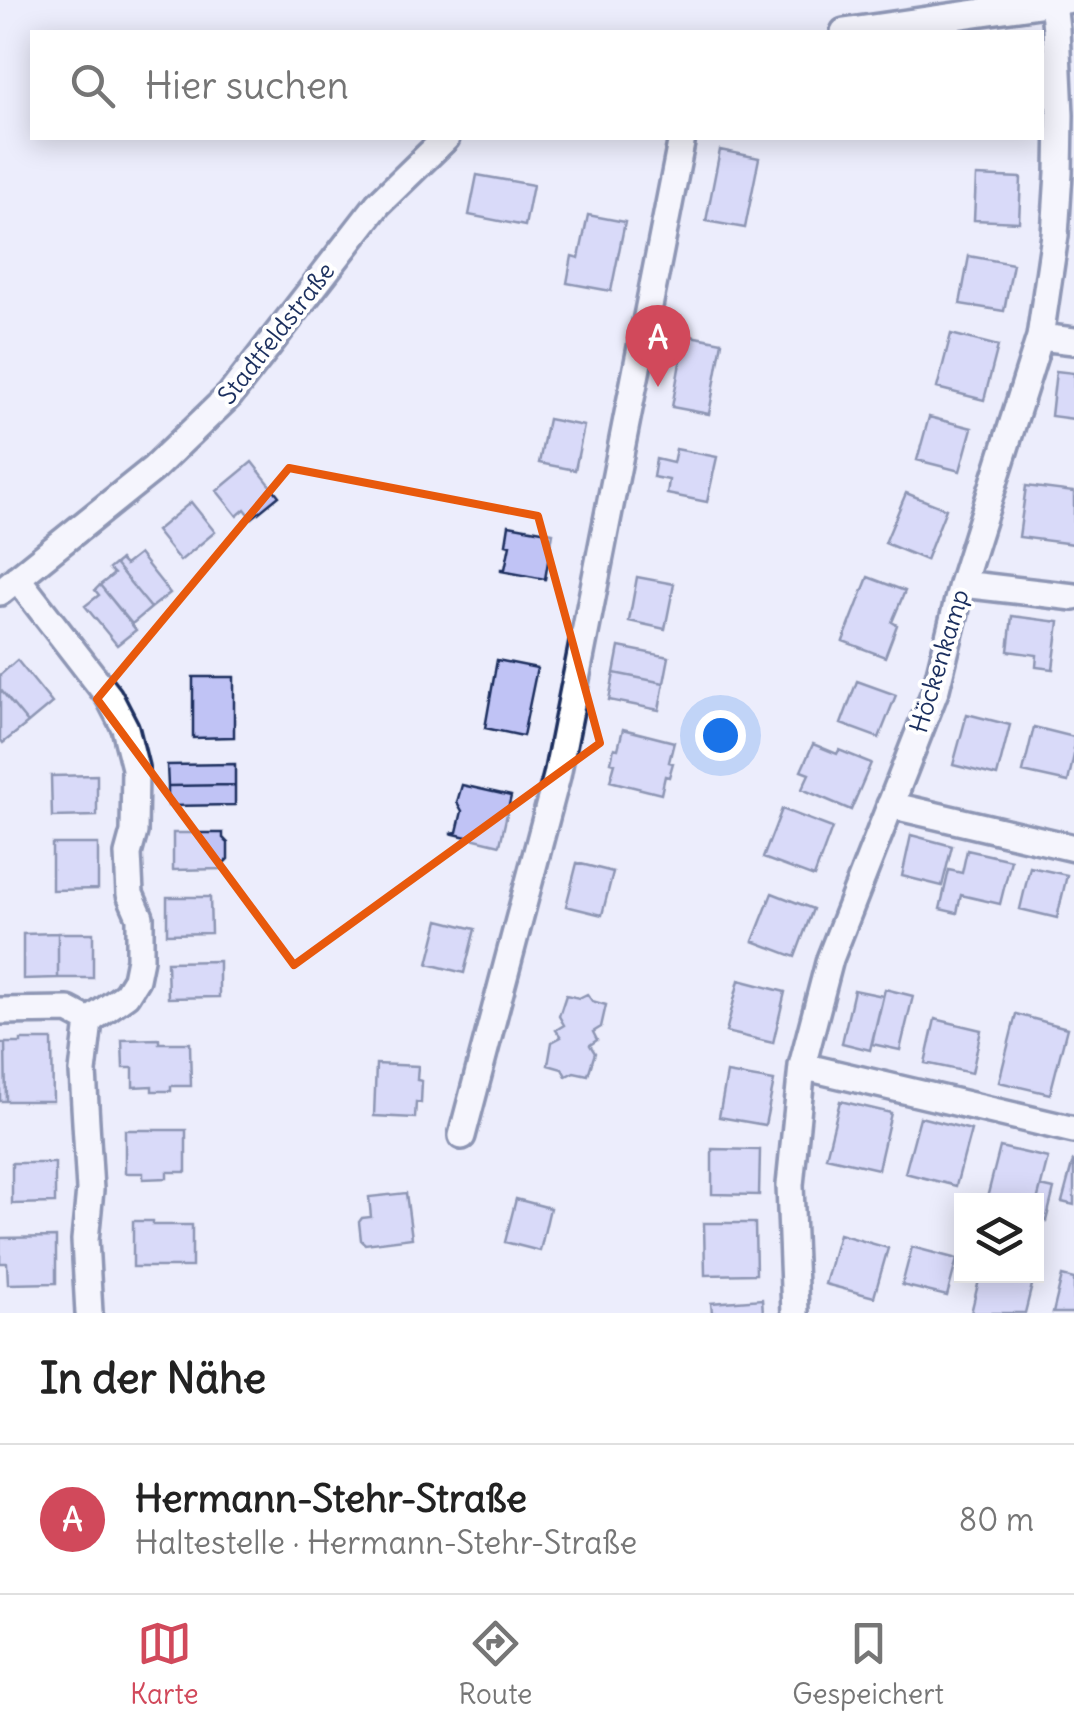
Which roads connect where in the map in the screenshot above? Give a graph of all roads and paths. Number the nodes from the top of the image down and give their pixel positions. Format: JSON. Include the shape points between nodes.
{"nodes":[{"id":1,"x":1060,"y":1,"type":"edge"},
{"id":2,"x":858,"y":30,"type":"edge"},
{"id":3,"x":1067,"y":115,"type":"edge"},
{"id":4,"x":444,"y":140,"type":"edge"},
{"id":5,"x":682,"y":140,"type":"edge"},
{"id":6,"x":1040,"y":337,"type":"junction"},
{"id":7,"x":1074,"y":342,"type":"edge"},
{"id":8,"x":962,"y":584,"type":"junction"},
{"id":9,"x":9,"y":585,"type":"edge"},
{"id":10,"x":1074,"y":597,"type":"edge"},
{"id":11,"x":890,"y":805,"type":"junction"},
{"id":12,"x":1074,"y":848,"type":"edge"},
{"id":13,"x":0,"y":1011,"type":"edge"},
{"id":14,"x":89,"y":1021,"type":"junction"},
{"id":15,"x":802,"y":1066,"type":"junction"},
{"id":16,"x":1074,"y":1130,"type":"edge"},
{"id":17,"x":462,"y":1136,"type":"dead end"},
{"id":18,"x":90,"y":1313,"type":"edge"},
{"id":19,"x":795,"y":1313,"type":"edge"}],
"edges":[{"from":1,"to":2,"type":"street"},
{"from":1,"to":3,"type":"street","name":"Höckenkamp","via":[[1056,29]]},
{"from":3,"to":6,"type":"street","name":"Höckenkamp"},
{"from":4,"to":9,"type":"street","name":"Stadtfeldstraße","via":[[378,204],[230,395],[154,469]]},
{"from":5,"to":17,"type":"street","via":[[557,776]]},
{"from":6,"to":7,"type":"street"},
{"from":6,"to":8,"type":"street","name":"Höckenkamp"},
{"from":8,"to":10,"type":"street"},
{"from":8,"to":11,"type":"street","name":"Höckenkamp","via":[[936,690]]},
{"from":9,"to":14,"type":"street","via":[[109,697],[135,768],[128,854],[140,959],[126,994]]},
{"from":11,"to":12,"type":"street"},
{"from":11,"to":15,"type":"street","name":"Höckenkamp","via":[[830,958]]},
{"from":13,"to":14,"type":"street","via":[[68,1010]]},
{"from":14,"to":18,"type":"street","via":[[83,1072]]},
{"from":15,"to":16,"type":"street"},
{"from":15,"to":19,"type":"street","name":"Höckenkamp","via":[[790,1185]]}]}
